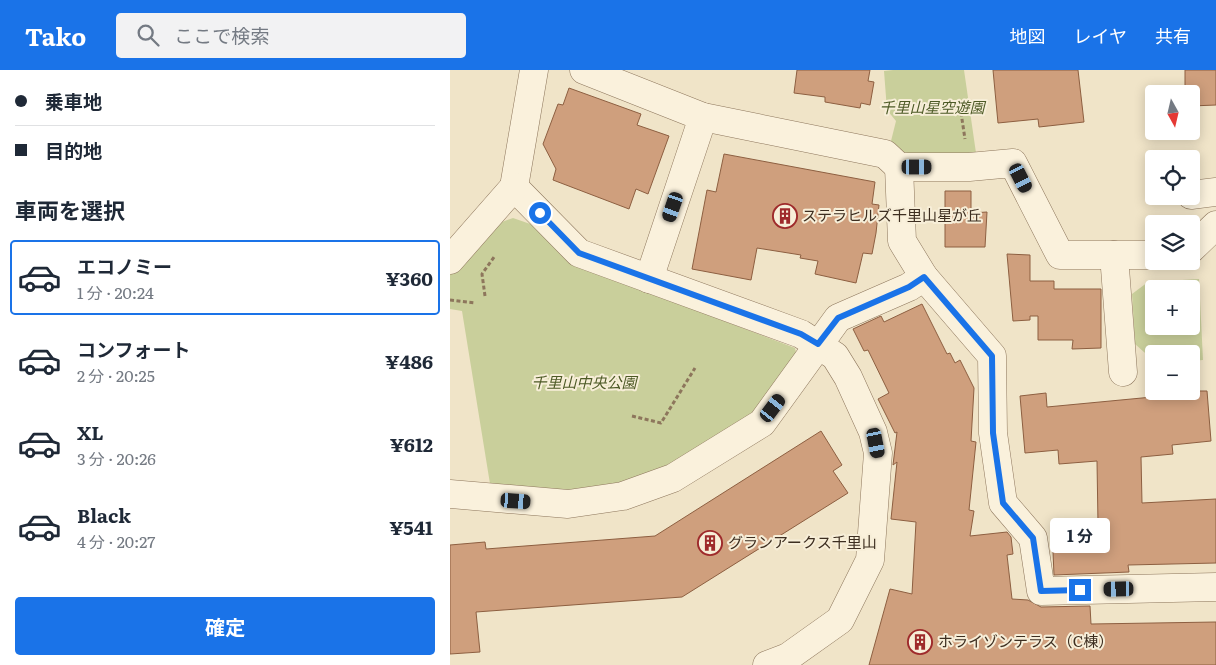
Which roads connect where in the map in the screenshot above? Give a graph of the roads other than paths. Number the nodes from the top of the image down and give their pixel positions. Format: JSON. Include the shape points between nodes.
{"nodes":[{"id":1,"x":534,"y":70,"type":"edge"},
{"id":2,"x":584,"y":70,"type":"edge"},
{"id":3,"x":703,"y":117,"type":"junction"},
{"id":4,"x":900,"y":167,"type":"junction"},
{"id":5,"x":514,"y":187,"type":"junction"},
{"id":6,"x":1216,"y":192,"type":"edge"},
{"id":7,"x":1200,"y":194,"type":"edge"},
{"id":8,"x":1216,"y":225,"type":"edge"},
{"id":9,"x":1200,"y":240,"type":"edge"},
{"id":10,"x":1114,"y":255,"type":"junction"},
{"id":11,"x":1145,"y":255,"type":"edge"},
{"id":12,"x":450,"y":260,"type":"edge"},
{"id":13,"x":924,"y":277,"type":"junction"},
{"id":14,"x":649,"y":279,"type":"junction"},
{"id":15,"x":818,"y":344,"type":"junction"},
{"id":16,"x":1123,"y":372,"type":"dead end"},
{"id":17,"x":450,"y":494,"type":"edge"},
{"id":18,"x":1216,"y":587,"type":"edge"},
{"id":19,"x":767,"y":665,"type":"edge"}],
"edges":[{"from":1,"to":5,"type":"street"},
{"from":2,"to":3,"type":"street"},
{"from":3,"to":4,"type":"street","via":[[885,154]]},
{"from":3,"to":14,"type":"street"},
{"from":4,"to":10,"type":"street","via":[[1013,163],[1060,255]]},
{"from":4,"to":13,"type":"street","via":[[902,241]]},
{"from":5,"to":12,"type":"street"},
{"from":5,"to":14,"type":"street","via":[[579,253]]},
{"from":6,"to":7,"type":"street"},
{"from":8,"to":9,"type":"street"},
{"from":10,"to":11,"type":"street"},
{"from":10,"to":16,"type":"street"},
{"from":13,"to":15,"type":"street","via":[[909,287],[838,318]]},
{"from":13,"to":18,"type":"street","via":[[992,356],[993,433],[1003,503],[1033,538],[1041,591]]},
{"from":14,"to":15,"type":"street","via":[[801,334]]},
{"from":15,"to":17,"type":"street","via":[[762,422],[673,478],[623,496],[568,504]]},
{"from":15,"to":19,"type":"street","via":[[835,356],[873,432],[878,453],[870,560],[840,620],[788,657]]}]}
